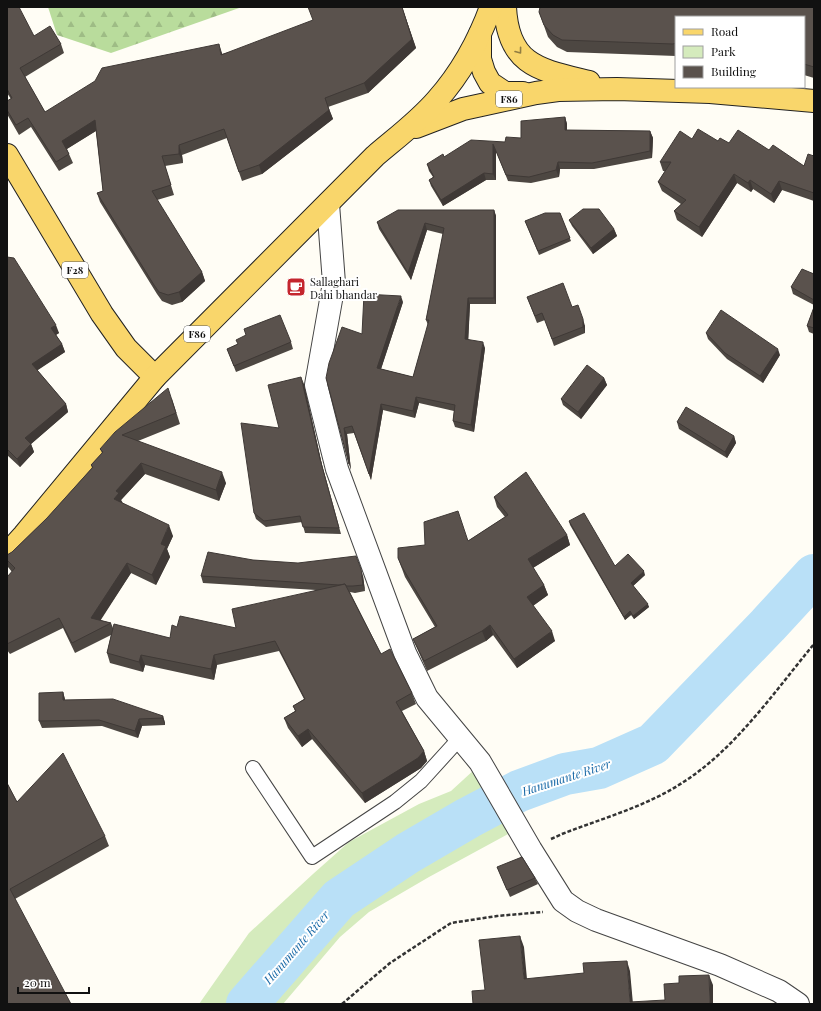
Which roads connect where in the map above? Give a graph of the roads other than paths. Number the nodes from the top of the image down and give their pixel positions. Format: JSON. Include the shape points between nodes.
{"nodes":[{"id":1,"x":491,"y":7,"type":"edge"},
{"id":2,"x":505,"y":7,"type":"edge"},
{"id":3,"x":480,"y":34,"type":"junction"},
{"id":4,"x":618,"y":89,"type":"junction"},
{"id":5,"x":536,"y":93,"type":"junction"},
{"id":6,"x":814,"y":101,"type":"edge"},
{"id":7,"x":405,"y":131,"type":"junction"},
{"id":8,"x":7,"y":155,"type":"edge"},
{"id":9,"x":328,"y":204,"type":"junction"},
{"id":10,"x":155,"y":377,"type":"junction"},
{"id":11,"x":7,"y":554,"type":"edge"},
{"id":12,"x":460,"y":738,"type":"junction"},
{"id":13,"x":253,"y":768,"type":"dead end"},
{"id":14,"x":798,"y":1004,"type":"edge"}],
"edges":[{"from":1,"to":3,"type":"main road"},
{"from":2,"to":4,"type":"main road","one_way":true,"via":[[511,41],[521,55],[535,66]]},
{"from":3,"to":5,"type":"main road","via":[[480,59],[490,83],[505,93]]},
{"from":3,"to":7,"type":"main road","via":[[457,73],[437,100]]},
{"from":4,"to":5,"type":"main road","number":"F86"},
{"from":4,"to":6,"type":"main road","number":"F86","via":[[710,92]]},
{"from":5,"to":7,"type":"main road","number":"F86","via":[[463,109]]},
{"from":7,"to":9,"type":"main road","number":"F86","via":[[375,156]]},
{"from":8,"to":10,"type":"main road","number":"F28","via":[[102,314],[126,348]]},
{"from":9,"to":10,"type":"main road","number":"F86"},
{"from":9,"to":12,"type":"street","via":[[334,282],[316,385],[337,468],[405,653],[427,698]]},
{"from":10,"to":11,"type":"main road","number":"F86"},
{"from":12,"to":13,"type":"lane","via":[[421,781],[395,802],[312,857]]},
{"from":12,"to":14,"type":"street","via":[[480,762],[563,900],[577,911],[596,920],[720,965],[779,991]]}]}
